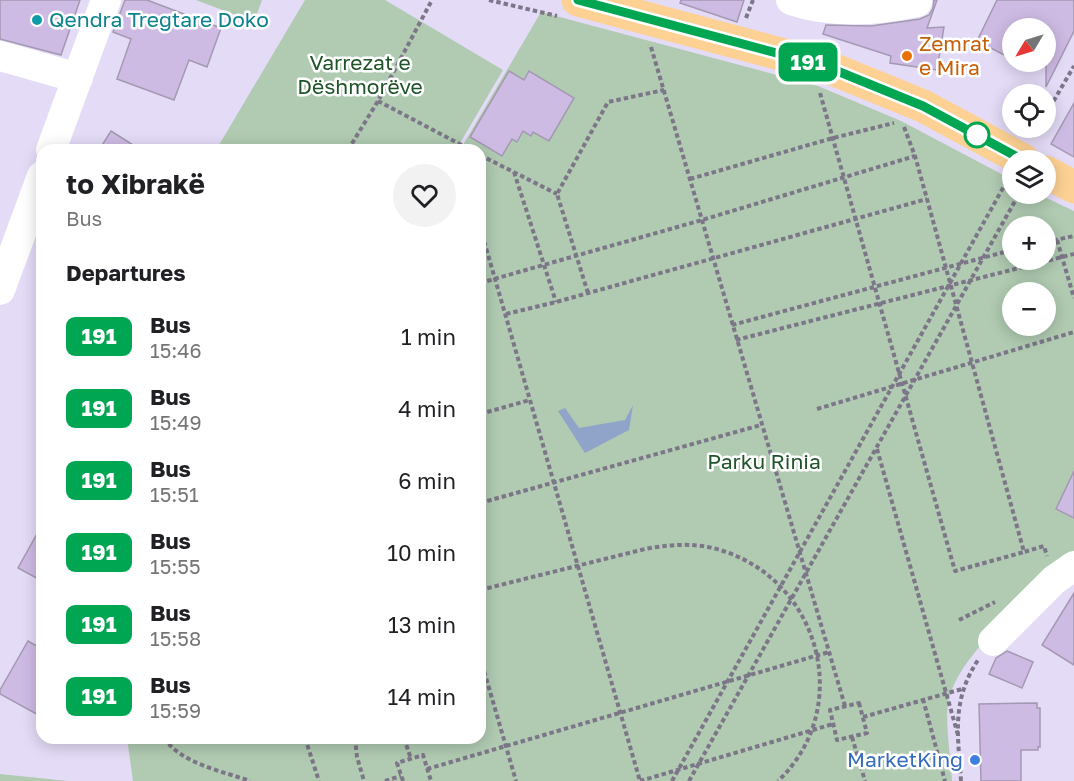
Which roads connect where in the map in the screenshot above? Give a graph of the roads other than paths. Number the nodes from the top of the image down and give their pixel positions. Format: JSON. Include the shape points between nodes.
{"nodes":[{"id":1,"x":106,"y":0,"type":"edge"},
{"id":2,"x":578,"y":0,"type":"edge"},
{"id":3,"x":791,"y":0,"type":"edge"},
{"id":4,"x":917,"y":2,"type":"dead end"},
{"id":5,"x":0,"y":56,"type":"edge"},
{"id":6,"x":78,"y":78,"type":"junction"},
{"id":7,"x":53,"y":144,"type":"edge"},
{"id":8,"x":1002,"y":157,"type":"edge"},
{"id":9,"x":1056,"y":177,"type":"edge"},
{"id":10,"x":1074,"y":187,"type":"edge"},
{"id":11,"x":36,"y":189,"type":"edge"},
{"id":12,"x":7,"y":249,"type":"edge"},
{"id":13,"x":0,"y":290,"type":"edge"},
{"id":14,"x":1064,"y":573,"type":"edge"},
{"id":15,"x":993,"y":641,"type":"road end"}],
"edges":[{"from":1,"to":6,"type":"street"},
{"from":2,"to":8,"type":"main road","via":[[825,66],[923,106]]},
{"from":3,"to":4,"type":"street","via":[[858,10]]},
{"from":5,"to":6,"type":"street"},
{"from":6,"to":7,"type":"street"},
{"from":9,"to":10,"type":"main road"},
{"from":11,"to":12,"type":"street"},
{"from":12,"to":13,"type":"street"},
{"from":14,"to":15,"type":"street"}]}
